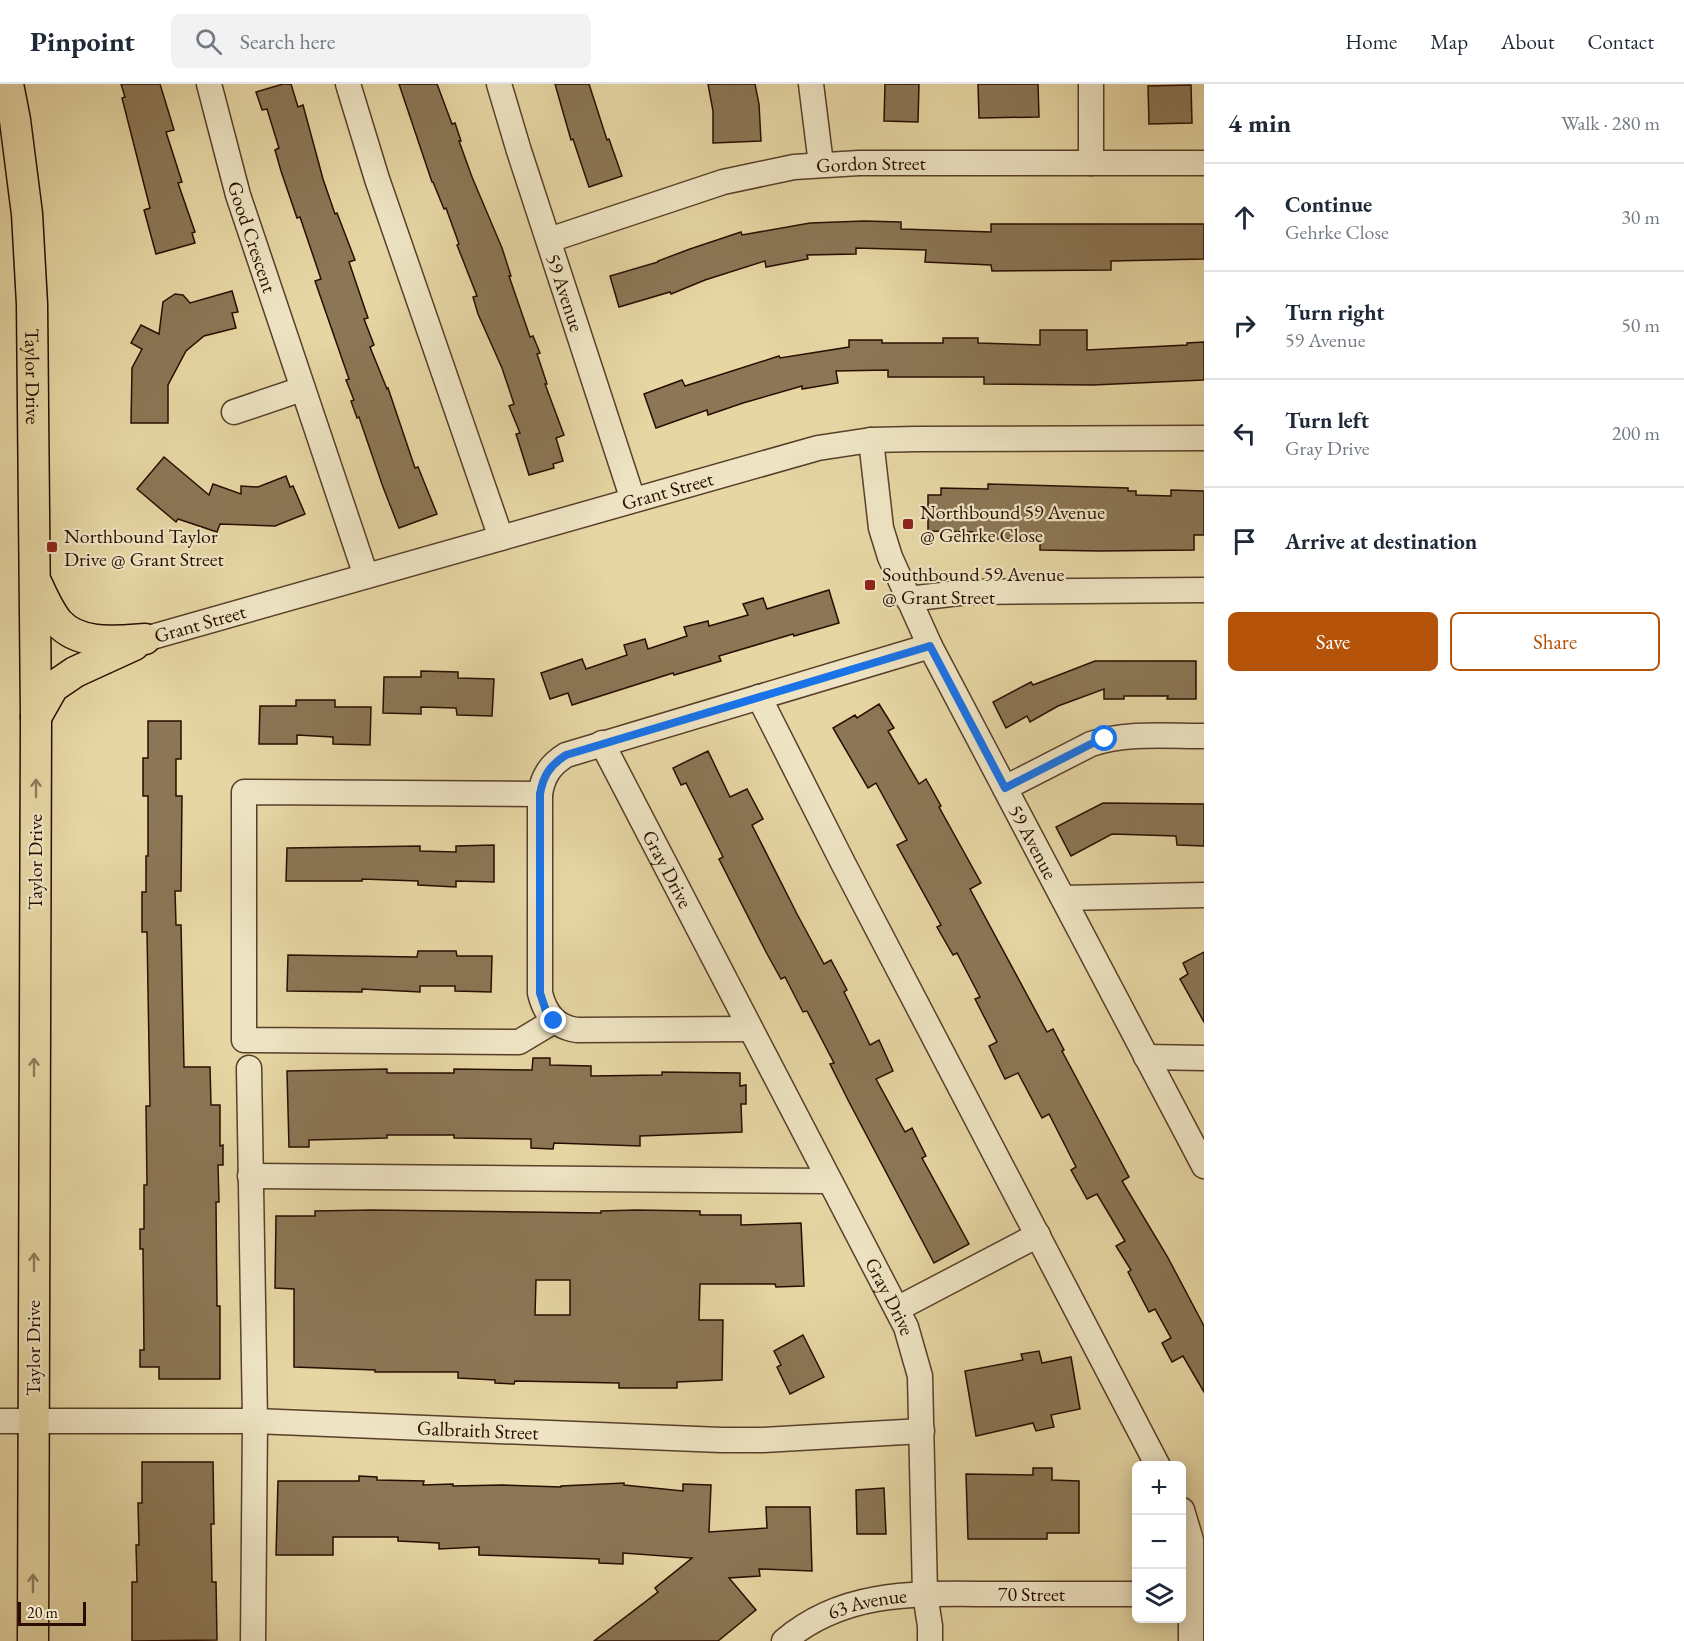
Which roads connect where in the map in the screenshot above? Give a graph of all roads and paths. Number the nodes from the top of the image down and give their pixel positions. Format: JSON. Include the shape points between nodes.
{"nodes":[{"id":1,"x":8,"y":84,"type":"edge"},
{"id":2,"x":209,"y":84,"type":"edge"},
{"id":3,"x":348,"y":84,"type":"edge"},
{"id":4,"x":499,"y":84,"type":"edge"},
{"id":5,"x":811,"y":84,"type":"edge"},
{"id":6,"x":1091,"y":84,"type":"edge"},
{"id":7,"x":1091,"y":163,"type":"junction"},
{"id":8,"x":1204,"y":163,"type":"edge"},
{"id":9,"x":821,"y":164,"type":"junction"},
{"id":10,"x":549,"y":240,"type":"junction"},
{"id":11,"x":302,"y":389,"type":"junction"},
{"id":12,"x":234,"y":412,"type":"dead end"},
{"id":13,"x":1204,"y":438,"type":"edge"},
{"id":14,"x":871,"y":440,"type":"junction"},
{"id":15,"x":633,"y":500,"type":"junction"},
{"id":16,"x":501,"y":538,"type":"junction"},
{"id":17,"x":366,"y":576,"type":"junction"},
{"id":18,"x":36,"y":580,"type":"junction"},
{"id":19,"x":1204,"y":590,"type":"edge"},
{"id":20,"x":908,"y":599,"type":"junction"},
{"id":21,"x":145,"y":639,"type":"junction"},
{"id":22,"x":930,"y":646,"type":"junction"},
{"id":23,"x":759,"y":697,"type":"junction"},
{"id":24,"x":36,"y":717,"type":"junction"},
{"id":25,"x":1204,"y":736,"type":"edge"},
{"id":26,"x":602,"y":743,"type":"junction"},
{"id":27,"x":1005,"y":788,"type":"junction"},
{"id":28,"x":540,"y":794,"type":"junction"},
{"id":29,"x":1204,"y":896,"type":"edge"},
{"id":30,"x":1063,"y":898,"type":"junction"},
{"id":31,"x":554,"y":1021,"type":"junction"},
{"id":32,"x":750,"y":1029,"type":"junction"},
{"id":33,"x":1146,"y":1057,"type":"junction"},
{"id":34,"x":1204,"y":1058,"type":"edge"},
{"id":35,"x":249,"y":1068,"type":"dead end"},
{"id":36,"x":1204,"y":1166,"type":"edge"},
{"id":37,"x":250,"y":1176,"type":"junction"},
{"id":38,"x":829,"y":1181,"type":"junction"},
{"id":39,"x":1038,"y":1235,"type":"junction"},
{"id":40,"x":897,"y":1309,"type":"junction"},
{"id":41,"x":0,"y":1421,"type":"edge"},
{"id":42,"x":255,"y":1421,"type":"junction"},
{"id":43,"x":33,"y":1422,"type":"junction"},
{"id":44,"x":922,"y":1431,"type":"junction"},
{"id":45,"x":1155,"y":1461,"type":"edge"},
{"id":46,"x":1184,"y":1515,"type":"edge"},
{"id":47,"x":925,"y":1594,"type":"junction"},
{"id":48,"x":1132,"y":1594,"type":"edge"},
{"id":49,"x":1192,"y":1594,"type":"edge"},
{"id":50,"x":33,"y":1641,"type":"edge"},
{"id":51,"x":253,"y":1641,"type":"edge"},
{"id":52,"x":784,"y":1641,"type":"edge"},
{"id":53,"x":930,"y":1641,"type":"edge"},
{"id":54,"x":1191,"y":1641,"type":"edge"}],
"edges":[{"from":1,"to":18,"type":"main road","name":"Taylor Drive","via":[[27,214]]},
{"from":2,"to":11,"type":"street","name":"Good Crescent","via":[[238,195]]},
{"from":3,"to":16,"type":"street"},
{"from":4,"to":10,"type":"street","name":"59 Avenue"},
{"from":5,"to":9,"type":"street"},
{"from":6,"to":7,"type":"street"},
{"from":7,"to":8,"type":"street","name":"Gordon Street"},
{"from":7,"to":9,"type":"street","name":"Gordon Street"},
{"from":9,"to":10,"type":"street","name":"Gordon Street","via":[[723,182]]},
{"from":10,"to":15,"type":"street","name":"59 Avenue"},
{"from":11,"to":12,"type":"street"},
{"from":11,"to":17,"type":"street","name":"Good Crescent"},
{"from":13,"to":14,"type":"street","name":"Grant Street"},
{"from":14,"to":15,"type":"street","name":"Grant Street","via":[[818,448]]},
{"from":14,"to":20,"type":"street","name":"59 Avenue","via":[[881,528]]},
{"from":15,"to":16,"type":"street","name":"Grant Street"},
{"from":16,"to":17,"type":"street","name":"Grant Street"},
{"from":17,"to":21,"type":"street","name":"Grant Street"},
{"from":18,"to":21,"type":"main road","via":[[49,608],[71,632],[104,642]]},
{"from":18,"to":24,"type":"main road","name":"Taylor Drive"},
{"from":19,"to":20,"type":"street","via":[[968,592]]},
{"from":20,"to":22,"type":"street","name":"59 Avenue"},
{"from":21,"to":24,"type":"main road","via":[[53,687]]},
{"from":22,"to":23,"type":"street"},
{"from":22,"to":27,"type":"street","name":"59 Avenue"},
{"from":23,"to":26,"type":"street"},
{"from":23,"to":39,"type":"street"},
{"from":43,"to":24,"type":"main road","name":"Taylor Drive","one_way":true},
{"from":25,"to":27,"type":"street","via":[[1105,739]]},
{"from":26,"to":28,"type":"street","via":[[559,759],[542,780]]},
{"from":26,"to":32,"type":"street","name":"Gray Drive"},
{"from":27,"to":30,"type":"street","name":"59 Avenue"},
{"from":28,"to":31,"type":"street","via":[[540,993]]},
{"from":28,"to":31,"type":"street","via":[[244,792],[244,1040],[519,1042]]},
{"from":29,"to":30,"type":"street"},
{"from":30,"to":33,"type":"street","name":"59 Avenue"},
{"from":31,"to":32,"type":"street","via":[[566,1029],[578,1030]]},
{"from":32,"to":38,"type":"street","name":"Gray Drive"},
{"from":33,"to":34,"type":"street"},
{"from":33,"to":36,"type":"street","name":"59 Avenue"},
{"from":35,"to":37,"type":"street"},
{"from":37,"to":38,"type":"street"},
{"from":37,"to":42,"type":"street"},
{"from":38,"to":40,"type":"street","name":"Gray Drive"},
{"from":39,"to":40,"type":"street"},
{"from":39,"to":45,"type":"street"},
{"from":40,"to":44,"type":"street","name":"Gray Drive","via":[[920,1376]]},
{"from":41,"to":43,"type":"street","name":"Galbraith Street"},
{"from":42,"to":43,"type":"street","name":"Galbraith Street"},
{"from":42,"to":44,"type":"street","name":"Galbraith Street","via":[[721,1440]]},
{"from":42,"to":51,"type":"street"},
{"from":50,"to":43,"type":"main road","name":"Taylor Drive","one_way":true},
{"from":44,"to":47,"type":"street","name":"Gray Drive"},
{"from":46,"to":49,"type":"street","via":[[1191,1540]]},
{"from":47,"to":48,"type":"street","name":"70 Street"},
{"from":47,"to":52,"type":"street","name":"63 Avenue","via":[[885,1597],[836,1609],[814,1619]]},
{"from":47,"to":53,"type":"street","name":"Gray Drive"},
{"from":49,"to":54,"type":"street"}]}
